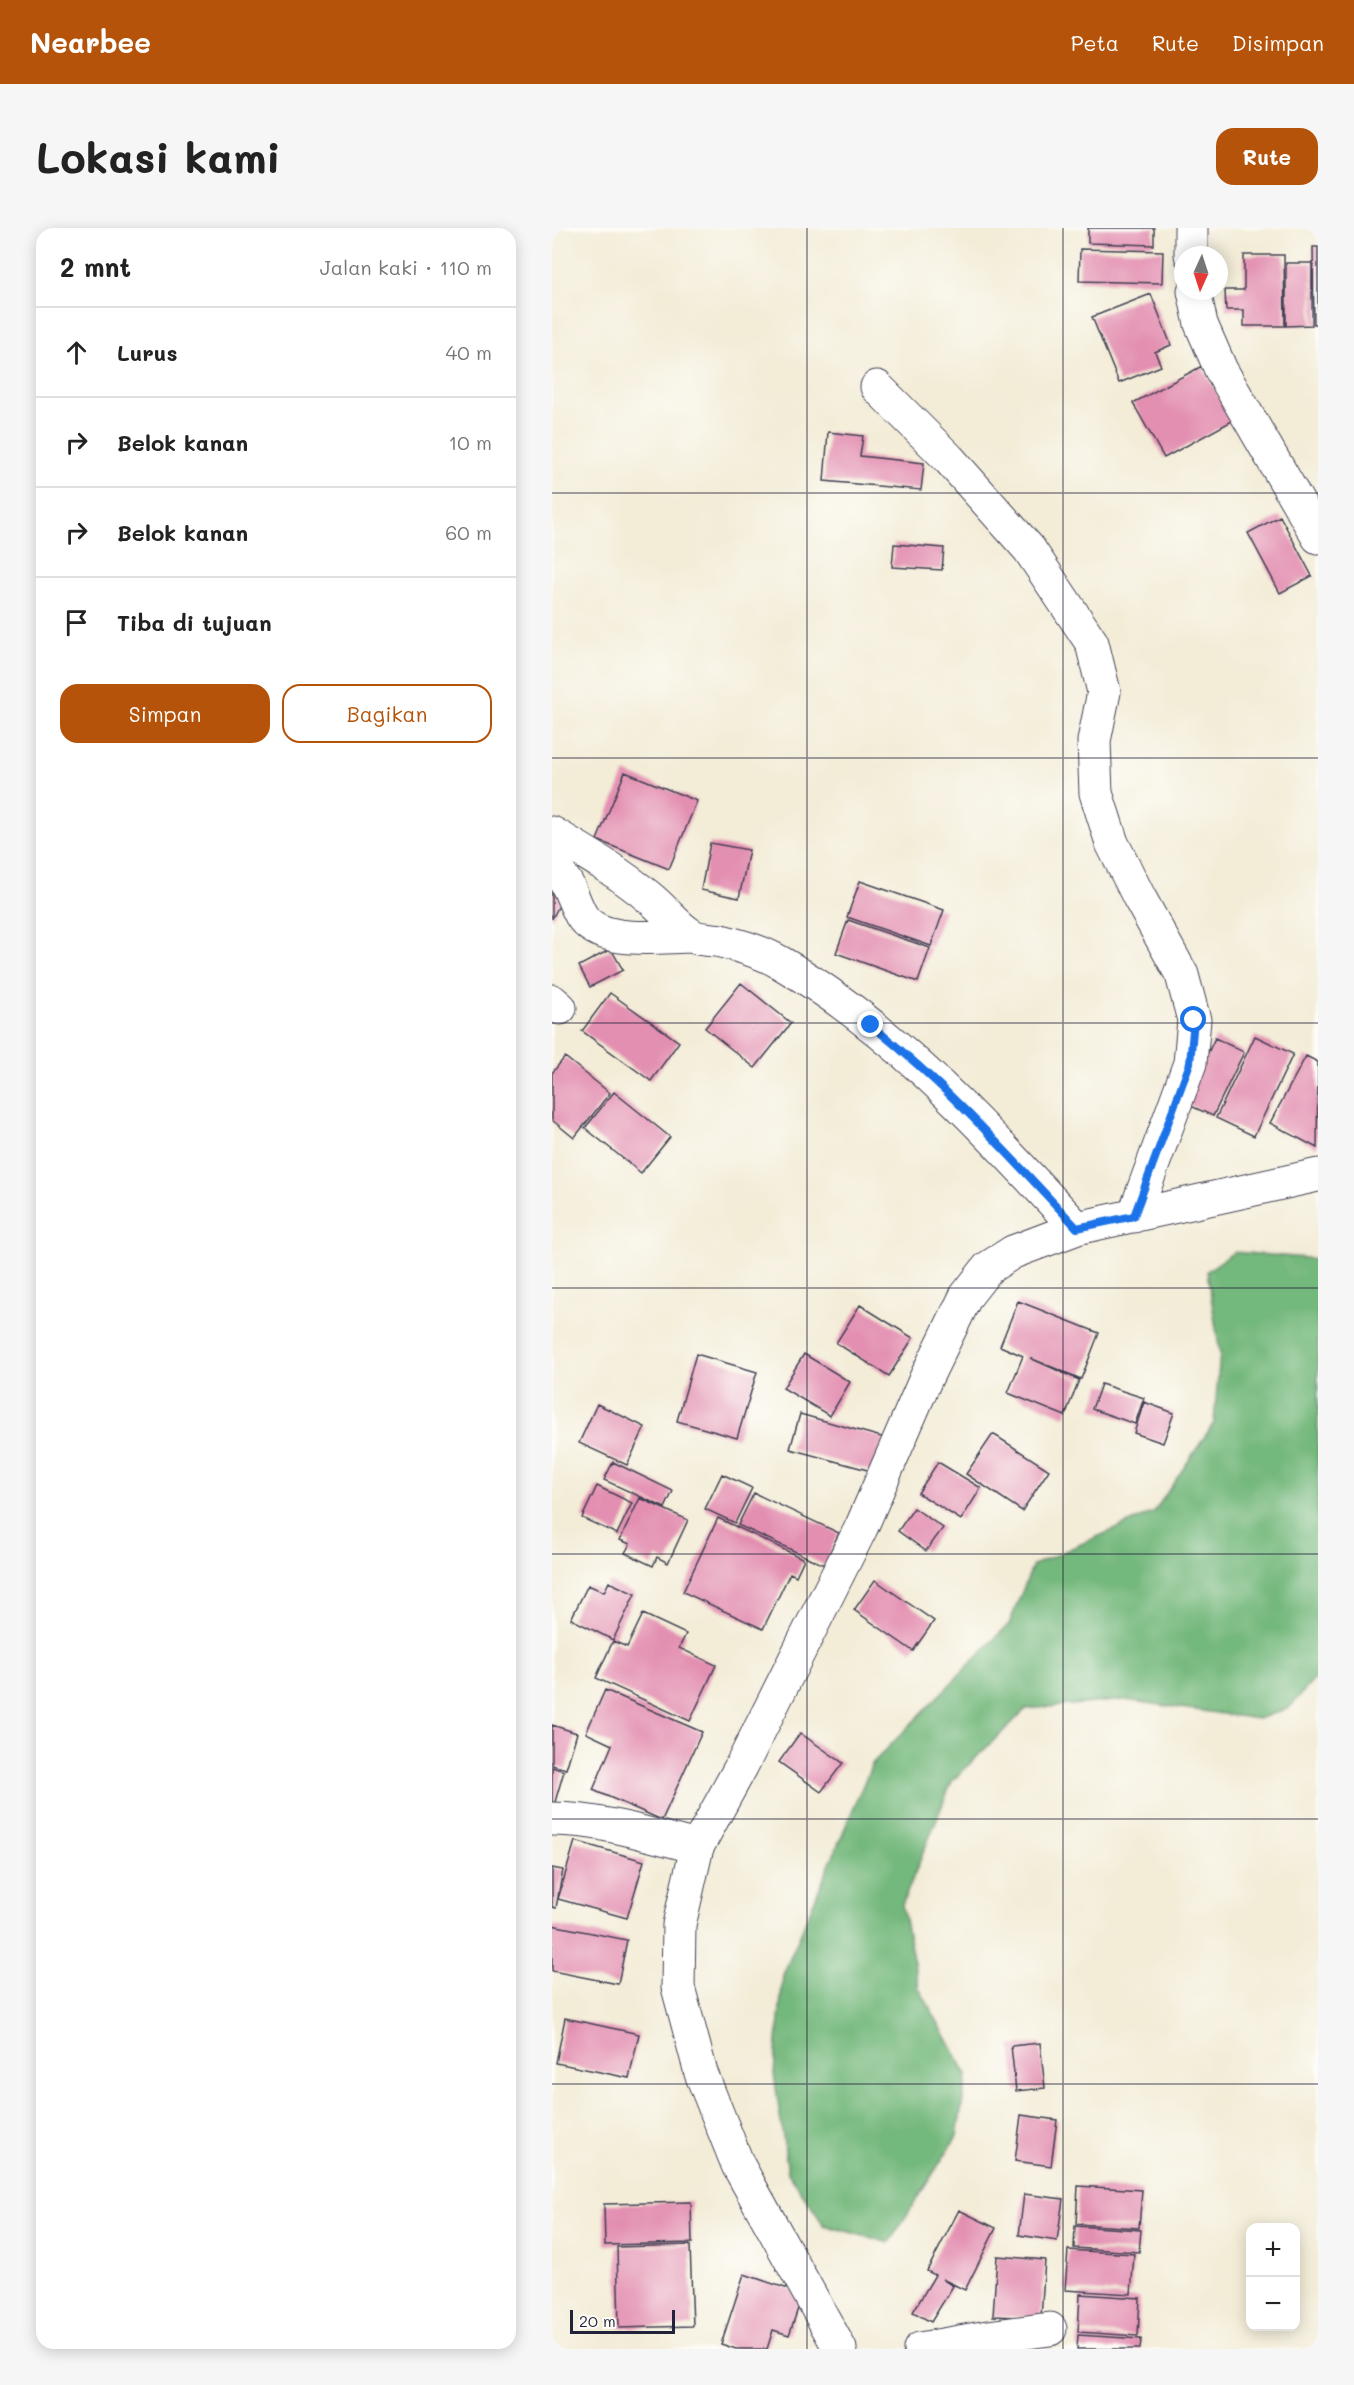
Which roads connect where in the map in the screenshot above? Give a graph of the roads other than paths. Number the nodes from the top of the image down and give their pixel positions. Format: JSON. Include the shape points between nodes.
{"nodes":[{"id":1,"x":1191,"y":228,"type":"edge"},
{"id":2,"x":1191,"y":246,"type":"edge"},
{"id":3,"x":1196,"y":300,"type":"edge"},
{"id":4,"x":877,"y":387,"type":"dead end"},
{"id":5,"x":1318,"y":537,"type":"edge"},
{"id":6,"x":552,"y":833,"type":"edge"},
{"id":7,"x":552,"y":868,"type":"edge"},
{"id":8,"x":692,"y":936,"type":"junction"},
{"id":9,"x":1318,"y":1175,"type":"edge"},
{"id":10,"x":1134,"y":1216,"type":"junction"},
{"id":11,"x":1077,"y":1228,"type":"junction"},
{"id":12,"x":552,"y":1819,"type":"edge"},
{"id":13,"x":697,"y":1847,"type":"junction"},
{"id":14,"x":1050,"y":2329,"type":"dead end"},
{"id":15,"x":840,"y":2349,"type":"edge"},
{"id":16,"x":920,"y":2349,"type":"edge"}],
"edges":[{"from":1,"to":2,"type":"street"},
{"from":3,"to":5,"type":"street","via":[[1201,324],[1221,370]]},
{"from":4,"to":10,"type":"street","via":[[949,459],[1029,549],[1092,643],[1104,692],[1094,741],[1096,793],[1112,843],[1182,975],[1194,1020],[1190,1063]]},
{"from":6,"to":8,"type":"street","via":[[650,898]]},
{"from":7,"to":8,"type":"street","via":[[561,874],[591,927],[610,936]]},
{"from":8,"to":11,"type":"street","via":[[749,949],[779,961],[823,989],[917,1062]]},
{"from":9,"to":10,"type":"street"},
{"from":10,"to":11,"type":"street"},
{"from":11,"to":13,"type":"street","via":[[1013,1252],[988,1268],[966,1296],[861,1528]]},
{"from":12,"to":13,"type":"street","via":[[582,1820]]},
{"from":13,"to":15,"type":"street","via":[[679,1924],[678,1987],[701,2073],[738,2165]]},
{"from":14,"to":16,"type":"street"}]}
